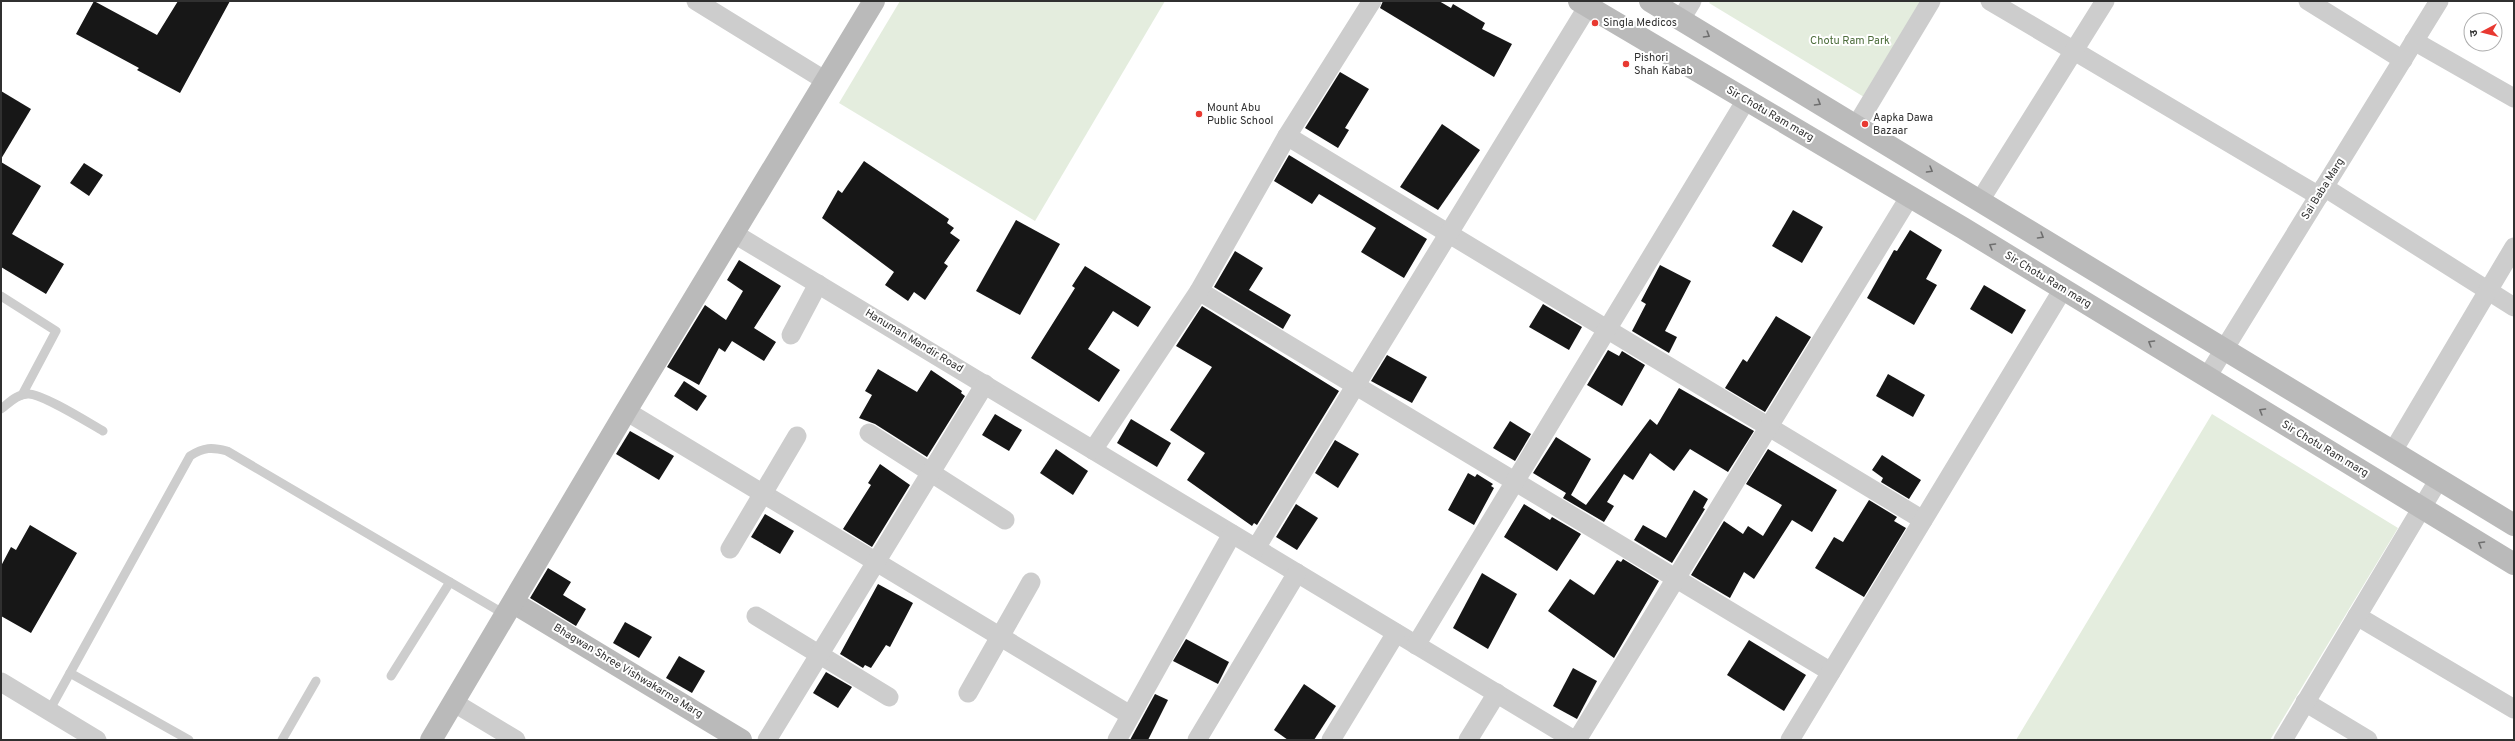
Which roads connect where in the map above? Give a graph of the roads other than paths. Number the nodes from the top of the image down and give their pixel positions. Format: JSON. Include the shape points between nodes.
{"nodes":[{"id":1,"x":696,"y":1,"type":"edge"},
{"id":2,"x":874,"y":1,"type":"edge"},
{"id":3,"x":1372,"y":1,"type":"edge"},
{"id":4,"x":1650,"y":1,"type":"edge"},
{"id":5,"x":1931,"y":1,"type":"edge"},
{"id":6,"x":1990,"y":1,"type":"edge"},
{"id":7,"x":2105,"y":1,"type":"edge"},
{"id":8,"x":2308,"y":1,"type":"edge"},
{"id":9,"x":2439,"y":1,"type":"edge"},
{"id":10,"x":1583,"y":4,"type":"edge"},
{"id":11,"x":1687,"y":10,"type":"edge"},
{"id":12,"x":2414,"y":41,"type":"junction"},
{"id":13,"x":2074,"y":49,"type":"junction"},
{"id":14,"x":2403,"y":60,"type":"junction"},
{"id":15,"x":826,"y":81,"type":"junction"},
{"id":16,"x":2514,"y":98,"type":"edge"},
{"id":17,"x":1746,"y":100,"type":"junction"},
{"id":18,"x":1856,"y":126,"type":"junction"},
{"id":19,"x":1287,"y":136,"type":"junction"},
{"id":20,"x":2321,"y":192,"type":"junction"},
{"id":21,"x":1910,"y":196,"type":"junction"},
{"id":22,"x":1981,"y":200,"type":"junction"},
{"id":23,"x":733,"y":233,"type":"junction"},
{"id":24,"x":1448,"y":234,"type":"junction"},
{"id":25,"x":2514,"y":247,"type":"edge"},
{"id":26,"x":818,"y":284,"type":"junction"},
{"id":27,"x":2063,"y":289,"type":"junction"},
{"id":28,"x":2488,"y":290,"type":"junction"},
{"id":29,"x":1199,"y":291,"type":"junction"},
{"id":30,"x":1,"y":296,"type":"edge"},
{"id":31,"x":2514,"y":307,"type":"edge"},
{"id":32,"x":1608,"y":329,"type":"junction"},
{"id":33,"x":791,"y":335,"type":"dead end"},
{"id":34,"x":2224,"y":348,"type":"junction"},
{"id":35,"x":2207,"y":377,"type":"junction"},
{"id":36,"x":985,"y":384,"type":"junction"},
{"id":37,"x":1354,"y":385,"type":"junction"},
{"id":38,"x":22,"y":395,"type":"junction"},
{"id":39,"x":1,"y":409,"type":"edge"},
{"id":40,"x":626,"y":411,"type":"junction"},
{"id":41,"x":1769,"y":427,"type":"junction"},
{"id":42,"x":103,"y":431,"type":"dead end"},
{"id":43,"x":869,"y":433,"type":"dead end"},
{"id":44,"x":797,"y":436,"type":"dead end"},
{"id":45,"x":1093,"y":450,"type":"junction"},
{"id":46,"x":2393,"y":451,"type":"junction"},
{"id":47,"x":931,"y":473,"type":"junction"},
{"id":48,"x":2439,"y":479,"type":"junction"},
{"id":49,"x":1515,"y":481,"type":"junction"},
{"id":50,"x":763,"y":494,"type":"junction"},
{"id":51,"x":2422,"y":508,"type":"junction"},
{"id":52,"x":1004,"y":520,"type":"dead end"},
{"id":53,"x":1923,"y":520,"type":"junction"},
{"id":54,"x":2514,"y":524,"type":"edge"},
{"id":55,"x":1232,"y":534,"type":"junction"},
{"id":56,"x":1256,"y":548,"type":"junction"},
{"id":57,"x":730,"y":549,"type":"dead end"},
{"id":58,"x":876,"y":562,"type":"junction"},
{"id":59,"x":2514,"y":564,"type":"edge"},
{"id":60,"x":1297,"y":573,"type":"junction"},
{"id":61,"x":1676,"y":579,"type":"junction"},
{"id":62,"x":450,"y":582,"type":"junction"},
{"id":63,"x":1031,"y":582,"type":"dead end"},
{"id":64,"x":510,"y":609,"type":"junction"},
{"id":65,"x":756,"y":616,"type":"dead end"},
{"id":66,"x":2357,"y":616,"type":"junction"},
{"id":67,"x":1396,"y":633,"type":"junction"},
{"id":68,"x":1000,"y":637,"type":"junction"},
{"id":69,"x":1416,"y":645,"type":"junction"},
{"id":70,"x":820,"y":655,"type":"junction"},
{"id":71,"x":1831,"y":672,"type":"junction"},
{"id":72,"x":70,"y":673,"type":"junction"},
{"id":73,"x":391,"y":676,"type":"dead end"},
{"id":74,"x":316,"y":681,"type":"dead end"},
{"id":75,"x":1,"y":682,"type":"edge"},
{"id":76,"x":968,"y":693,"type":"dead end"},
{"id":77,"x":1497,"y":693,"type":"junction"},
{"id":78,"x":889,"y":697,"type":"dead end"},
{"id":79,"x":453,"y":702,"type":"junction"},
{"id":80,"x":2305,"y":702,"type":"junction"},
{"id":81,"x":2514,"y":709,"type":"edge"},
{"id":82,"x":49,"y":711,"type":"junction"},
{"id":83,"x":1130,"y":715,"type":"junction"},
{"id":84,"x":97,"y":740,"type":"edge"},
{"id":85,"x":189,"y":740,"type":"edge"},
{"id":86,"x":282,"y":740,"type":"edge"},
{"id":87,"x":431,"y":740,"type":"edge"},
{"id":88,"x":516,"y":740,"type":"edge"},
{"id":89,"x":742,"y":740,"type":"edge"},
{"id":90,"x":767,"y":740,"type":"edge"},
{"id":91,"x":1117,"y":740,"type":"edge"},
{"id":92,"x":1197,"y":740,"type":"edge"},
{"id":93,"x":1331,"y":740,"type":"edge"},
{"id":94,"x":1468,"y":740,"type":"edge"},
{"id":95,"x":1574,"y":740,"type":"edge"},
{"id":96,"x":1577,"y":740,"type":"edge"},
{"id":97,"x":1790,"y":740,"type":"edge"},
{"id":98,"x":2283,"y":740,"type":"edge"},
{"id":99,"x":2368,"y":740,"type":"edge"}],
"edges":[{"from":1,"to":15,"type":"street"},
{"from":2,"to":15,"type":"street"},
{"from":3,"to":19,"type":"street"},
{"from":4,"to":11,"type":"street"},
{"from":5,"to":18,"type":"street"},
{"from":6,"to":13,"type":"street"},
{"from":7,"to":13,"type":"street"},
{"from":8,"to":14,"type":"street"},
{"from":9,"to":12,"type":"street","name":"Sai Baba Marg"},
{"from":10,"to":17,"type":"street","name":"Sir Chotu Ram marg"},
{"from":10,"to":24,"type":"street"},
{"from":11,"to":18,"type":"street","one_way":true},
{"from":12,"to":14,"type":"street","name":"Sai Baba Marg"},
{"from":12,"to":16,"type":"street"},
{"from":13,"to":20,"type":"street"},
{"from":13,"to":22,"type":"street"},
{"from":14,"to":20,"type":"street","name":"Sai Baba Marg"},
{"from":15,"to":23,"type":"street"},
{"from":17,"to":21,"type":"street","name":"Sir Chotu Ram marg"},
{"from":17,"to":32,"type":"street"},
{"from":18,"to":22,"type":"street","one_way":true},
{"from":19,"to":24,"type":"street"},
{"from":19,"to":29,"type":"street"},
{"from":20,"to":28,"type":"street"},
{"from":20,"to":34,"type":"street","name":"Sai Baba Marg"},
{"from":27,"to":21,"type":"street","name":"Sir Chotu Ram marg","one_way":true},
{"from":21,"to":41,"type":"street"},
{"from":22,"to":34,"type":"street","one_way":true},
{"from":23,"to":26,"type":"street","name":"Hanuman Mandir Road"},
{"from":23,"to":40,"type":"street"},
{"from":24,"to":32,"type":"street"},
{"from":24,"to":37,"type":"street"},
{"from":25,"to":28,"type":"street"},
{"from":26,"to":33,"type":"street"},
{"from":26,"to":36,"type":"street","name":"Hanuman Mandir Road"},
{"from":35,"to":27,"type":"street","name":"Sir Chotu Ram marg","one_way":true},
{"from":27,"to":53,"type":"street"},
{"from":28,"to":31,"type":"street"},
{"from":28,"to":46,"type":"street"},
{"from":29,"to":37,"type":"street"},
{"from":29,"to":45,"type":"street"},
{"from":30,"to":38,"type":"lane","via":[[56,331]]},
{"from":32,"to":41,"type":"street"},
{"from":32,"to":49,"type":"street"},
{"from":34,"to":35,"type":"street","name":"Sai Baba Marg"},
{"from":34,"to":46,"type":"street"},
{"from":51,"to":35,"type":"street","name":"Sir Chotu Ram marg","one_way":true},
{"from":36,"to":45,"type":"street","name":"Hanuman Mandir Road"},
{"from":36,"to":47,"type":"street"},
{"from":37,"to":49,"type":"street"},
{"from":37,"to":56,"type":"street"},
{"from":38,"to":39,"type":"lane"},
{"from":38,"to":42,"type":"lane","via":[[28,393],[41,397]]},
{"from":40,"to":50,"type":"street"},
{"from":40,"to":64,"type":"street"},
{"from":41,"to":53,"type":"street"},
{"from":41,"to":61,"type":"street"},
{"from":43,"to":47,"type":"street"},
{"from":44,"to":50,"type":"street"},
{"from":45,"to":55,"type":"street","name":"Hanuman Mandir Road"},
{"from":46,"to":48,"type":"street"},
{"from":47,"to":52,"type":"street"},
{"from":47,"to":58,"type":"street"},
{"from":48,"to":51,"type":"street"},
{"from":48,"to":54,"type":"street"},
{"from":49,"to":61,"type":"street"},
{"from":49,"to":69,"type":"street"},
{"from":50,"to":57,"type":"street"},
{"from":50,"to":58,"type":"street"},
{"from":59,"to":51,"type":"street","name":"Sir Chotu Ram marg","one_way":true},
{"from":51,"to":66,"type":"street"},
{"from":53,"to":71,"type":"street"},
{"from":55,"to":56,"type":"street","name":"Hanuman Mandir Road"},
{"from":55,"to":83,"type":"street"},
{"from":56,"to":60,"type":"street","name":"Hanuman Mandir Road"},
{"from":58,"to":68,"type":"street"},
{"from":58,"to":70,"type":"street"},
{"from":60,"to":67,"type":"street","name":"Hanuman Mandir Road"},
{"from":60,"to":92,"type":"street"},
{"from":61,"to":71,"type":"street"},
{"from":61,"to":96,"type":"street"},
{"from":62,"to":64,"type":"lane"},
{"from":62,"to":72,"type":"lane","via":[[227,451],[212,447],[200,449],[190,456]]},
{"from":62,"to":73,"type":"lane"},
{"from":63,"to":68,"type":"street"},
{"from":64,"to":79,"type":"street"},
{"from":64,"to":89,"type":"street","name":"Bhagwan Shree Vishwakarma Marg"},
{"from":65,"to":70,"type":"street"},
{"from":66,"to":80,"type":"street"},
{"from":66,"to":81,"type":"street"},
{"from":67,"to":69,"type":"street","name":"Hanuman Mandir Road"},
{"from":67,"to":93,"type":"street"},
{"from":68,"to":76,"type":"street"},
{"from":68,"to":83,"type":"street"},
{"from":69,"to":77,"type":"street","name":"Hanuman Mandir Road"},
{"from":70,"to":78,"type":"street"},
{"from":70,"to":90,"type":"street"},
{"from":71,"to":97,"type":"street"},
{"from":72,"to":82,"type":"lane"},
{"from":72,"to":85,"type":"lane"},
{"from":74,"to":86,"type":"lane"},
{"from":75,"to":82,"type":"street"},
{"from":77,"to":94,"type":"street"},
{"from":77,"to":95,"type":"street","name":"Hanuman Mandir Road"},
{"from":79,"to":87,"type":"street"},
{"from":79,"to":88,"type":"street"},
{"from":80,"to":98,"type":"street"},
{"from":80,"to":99,"type":"street"},
{"from":82,"to":84,"type":"street"},
{"from":83,"to":91,"type":"street"}]}
